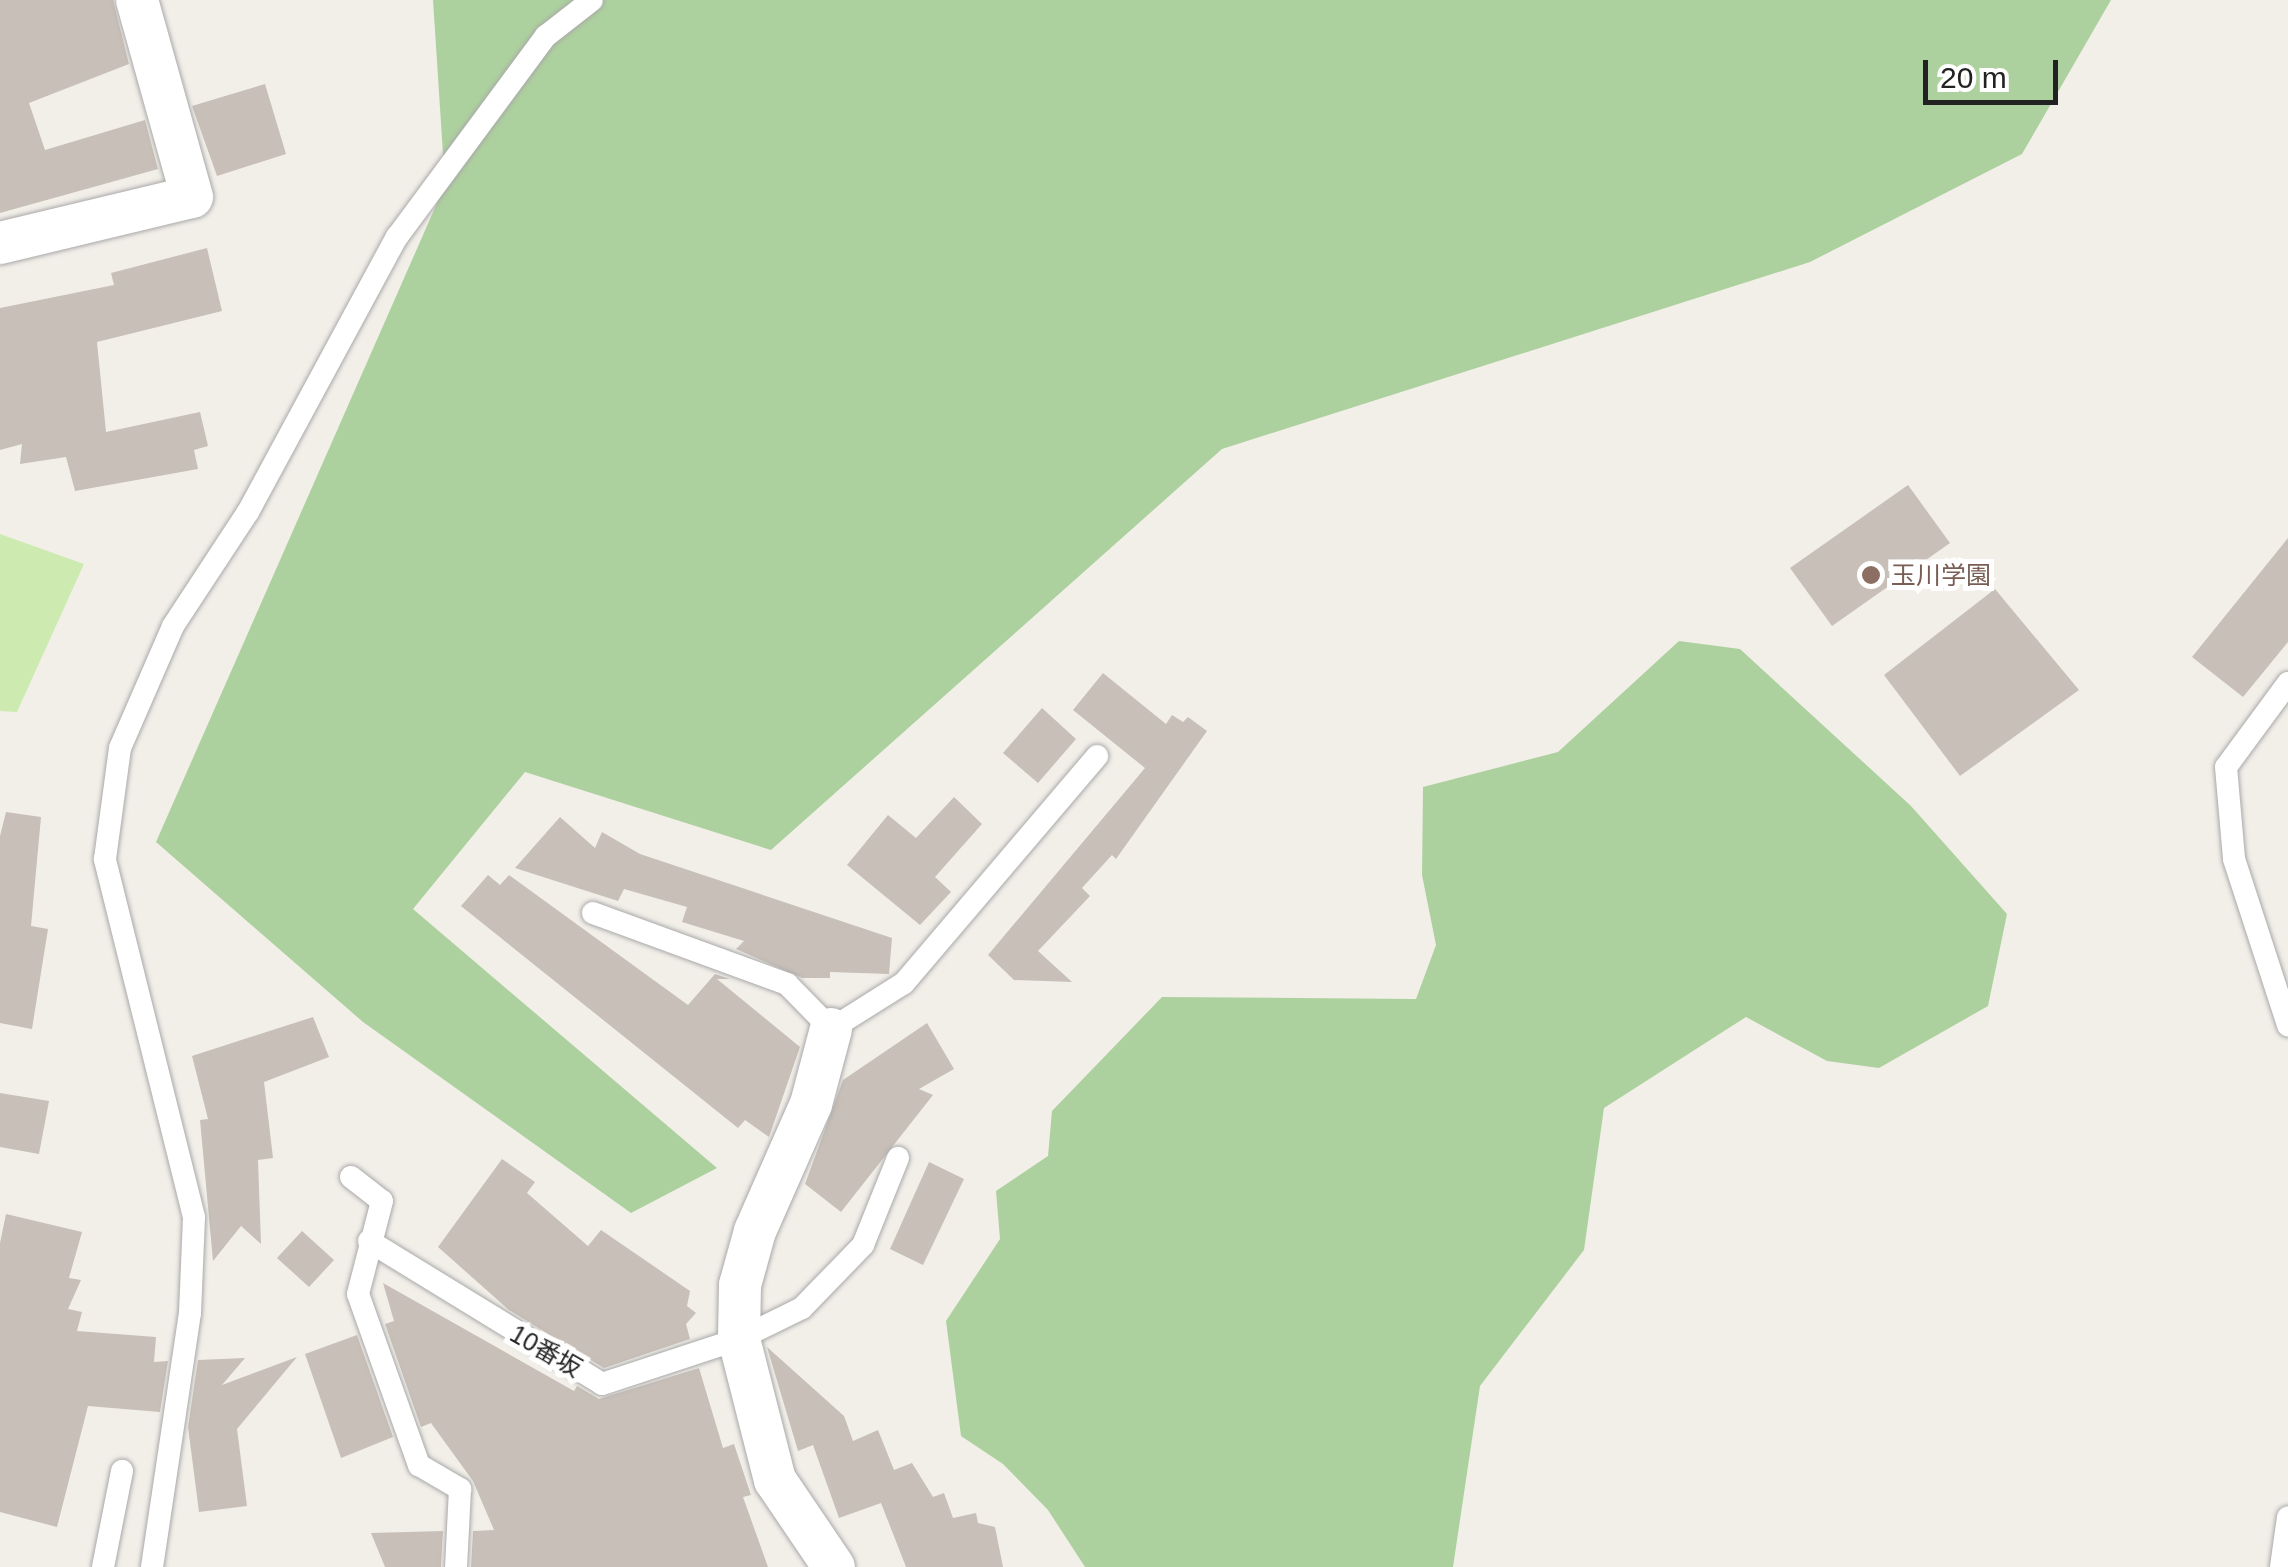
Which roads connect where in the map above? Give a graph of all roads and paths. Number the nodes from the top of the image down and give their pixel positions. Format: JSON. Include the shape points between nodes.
{"nodes":[{"id":1,"x":136,"y":0,"type":"edge"},
{"id":2,"x":592,"y":0,"type":"edge"},
{"id":3,"x":0,"y":244,"type":"edge"},
{"id":4,"x":2288,"y":683,"type":"edge"},
{"id":5,"x":1097,"y":756,"type":"dead end"},
{"id":6,"x":593,"y":913,"type":"dead end"},
{"id":7,"x":2288,"y":1025,"type":"edge"},
{"id":8,"x":831,"y":1029,"type":"junction"},
{"id":9,"x":898,"y":1158,"type":"dead end"},
{"id":10,"x":351,"y":1178,"type":"dead end"},
{"id":11,"x":368,"y":1241,"type":"junction"},
{"id":12,"x":739,"y":1339,"type":"junction"},
{"id":13,"x":122,"y":1470,"type":"dead end"},
{"id":14,"x":2288,"y":1518,"type":"edge"},
{"id":15,"x":103,"y":1567,"type":"edge"},
{"id":16,"x":152,"y":1567,"type":"edge"},
{"id":17,"x":456,"y":1567,"type":"edge"},
{"id":18,"x":834,"y":1567,"type":"edge"},
{"id":19,"x":2281,"y":1567,"type":"edge"}],
"edges":[{"from":1,"to":3,"type":"street","via":[[192,198]]},
{"from":2,"to":16,"type":"lane","via":[[546,36],[398,236],[248,512],[173,626],[120,748],[105,860],[194,1217],[190,1313]]},
{"from":4,"to":7,"type":"lane","via":[[2226,768],[2234,859]]},
{"from":5,"to":8,"type":"lane","via":[[904,984]]},
{"from":6,"to":8,"type":"lane","via":[[786,984]]},
{"from":8,"to":12,"type":"street","via":[[811,1104],[740,1285]]},
{"from":9,"to":12,"type":"lane","name":"10番坂","via":[[863,1245],[802,1308]]},
{"from":10,"to":11,"type":"lane","via":[[382,1201]]},
{"from":11,"to":12,"type":"lane","name":"10番坂","via":[[602,1384]]},
{"from":11,"to":17,"type":"lane","via":[[358,1294],[418,1466],[460,1489]]},
{"from":12,"to":18,"type":"street","via":[[775,1480]]},
{"from":13,"to":15,"type":"lane"},
{"from":14,"to":19,"type":"lane"}]}
